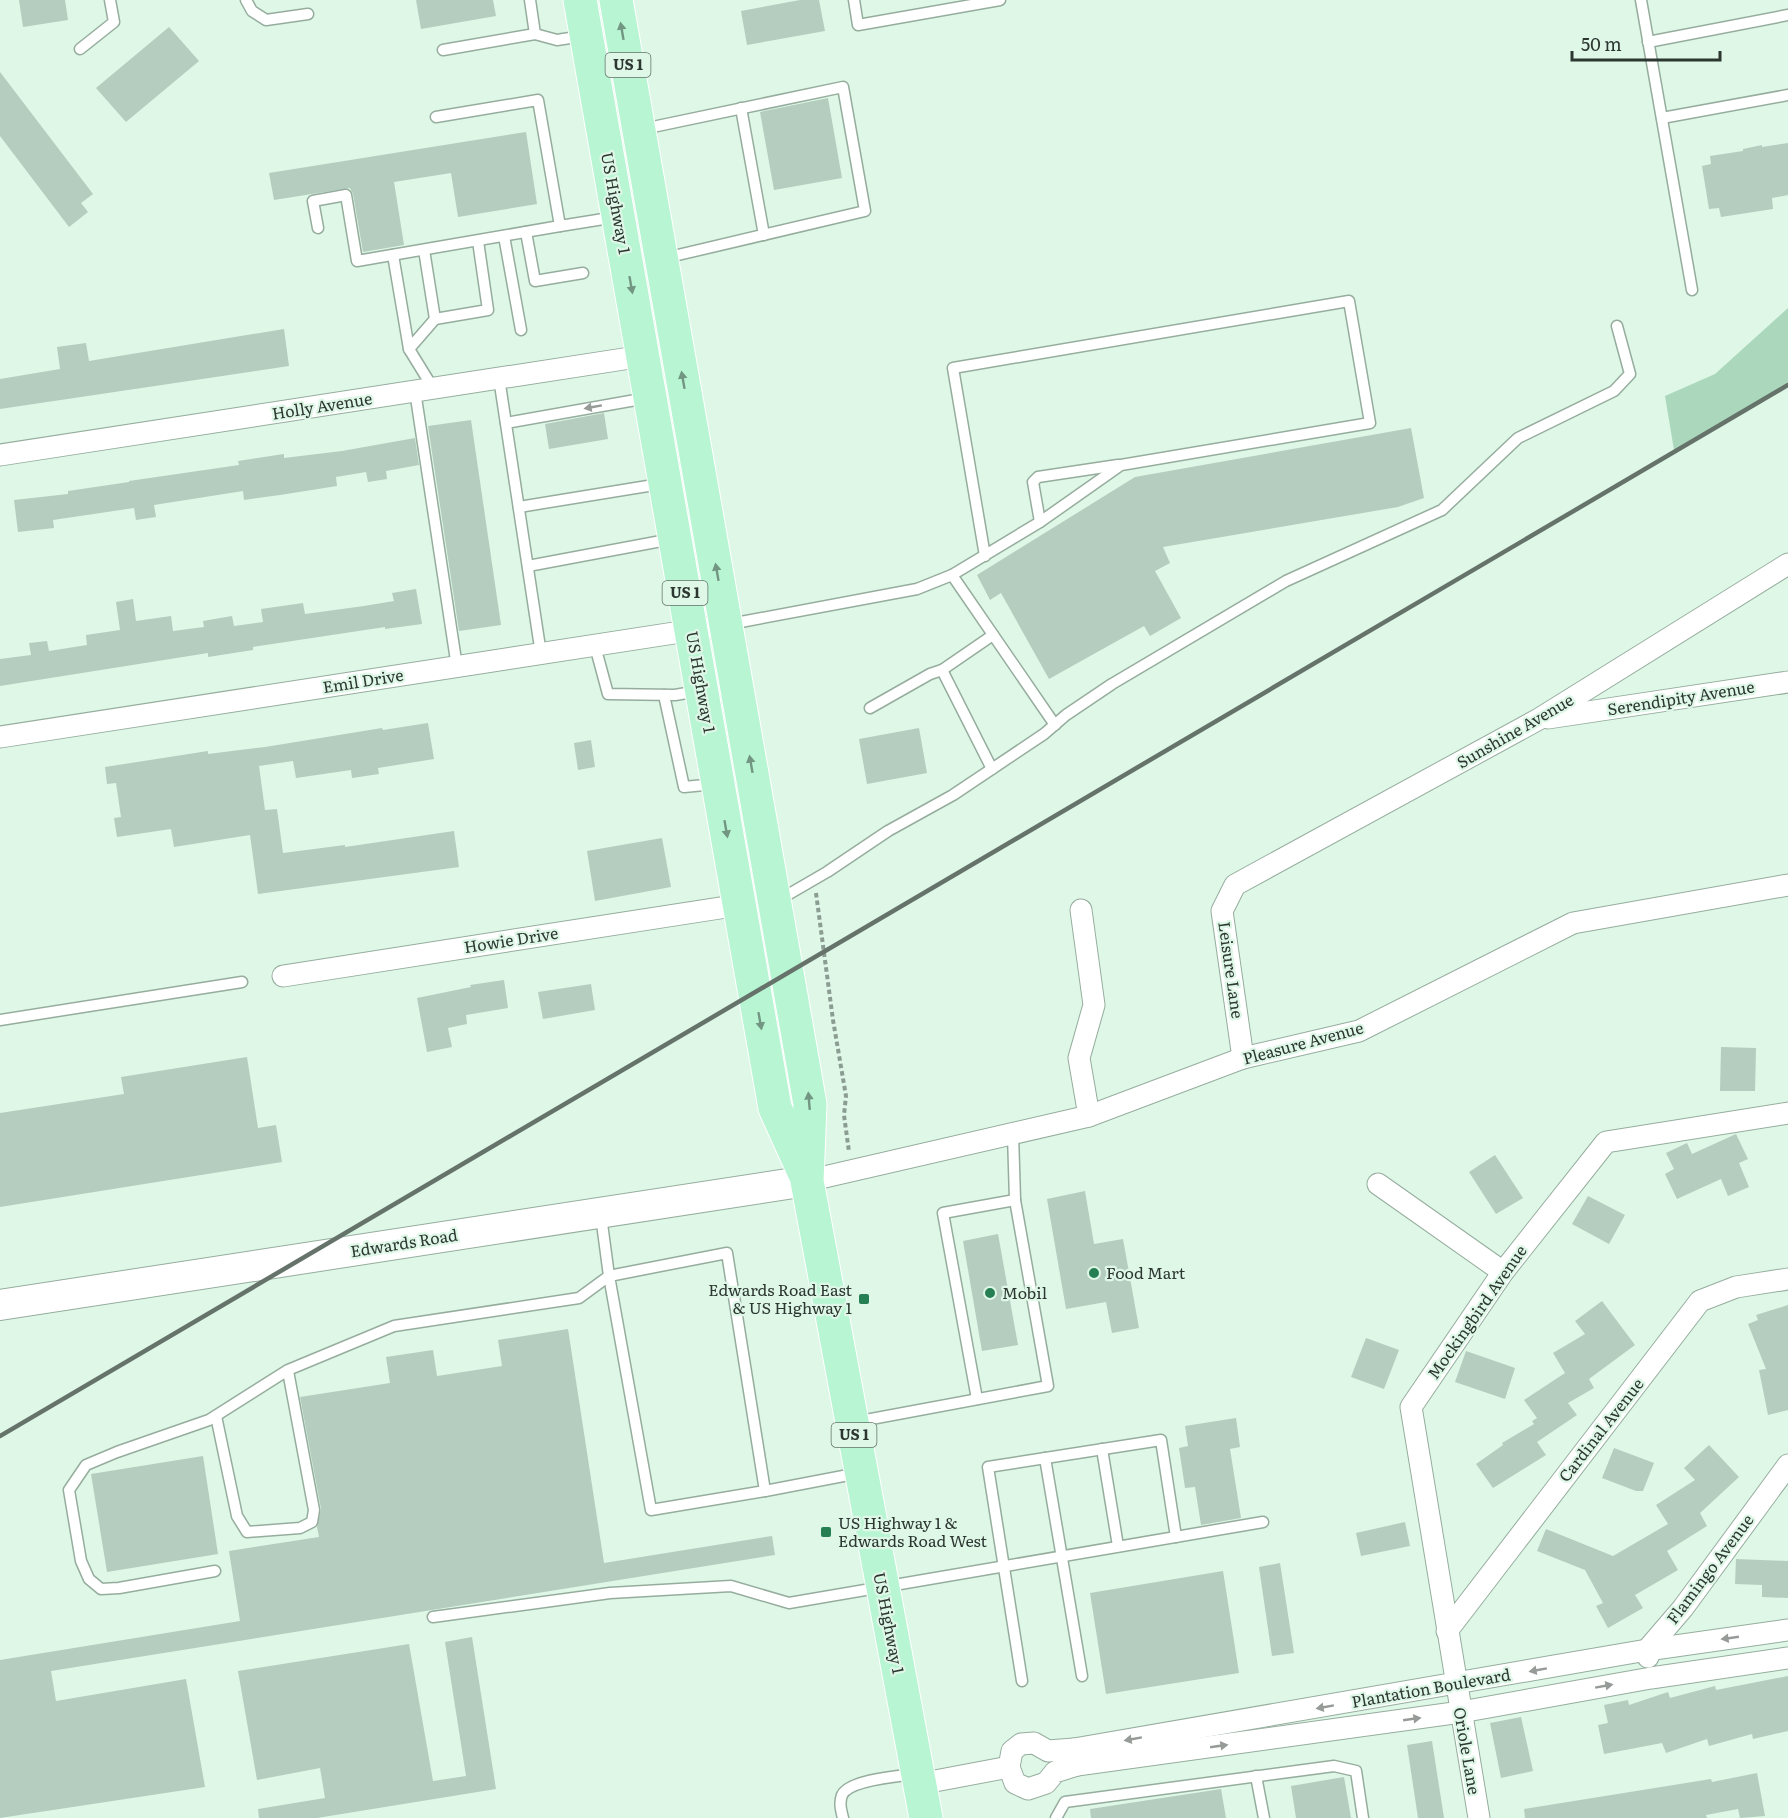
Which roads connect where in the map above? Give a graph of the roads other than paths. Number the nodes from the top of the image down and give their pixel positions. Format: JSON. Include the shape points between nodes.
{"nodes":[{"id":1,"x":110,"y":0,"type":"edge"},
{"id":2,"x":246,"y":0,"type":"edge"},
{"id":3,"x":530,"y":0,"type":"edge"},
{"id":4,"x":580,"y":0,"type":"edge"},
{"id":5,"x":616,"y":0,"type":"edge"},
{"id":6,"x":854,"y":0,"type":"edge"},
{"id":7,"x":1000,"y":0,"type":"edge"},
{"id":8,"x":1641,"y":0,"type":"edge"},
{"id":9,"x":308,"y":14,"type":"dead end"},
{"id":10,"x":1788,"y":15,"type":"edge"},
{"id":11,"x":535,"y":34,"type":"junction"},
{"id":12,"x":586,"y":36,"type":"junction"},
{"id":13,"x":1648,"y":42,"type":"junction"},
{"id":14,"x":80,"y":49,"type":"dead end"},
{"id":15,"x":443,"y":50,"type":"dead end"},
{"id":16,"x":597,"y":95,"type":"junction"},
{"id":17,"x":1788,"y":95,"type":"edge"},
{"id":18,"x":741,"y":108,"type":"junction"},
{"id":19,"x":436,"y":117,"type":"dead end"},
{"id":20,"x":1662,"y":118,"type":"junction"},
{"id":21,"x":639,"y":130,"type":"junction"},
{"id":22,"x":619,"y":216,"type":"junction"},
{"id":23,"x":560,"y":226,"type":"junction"},
{"id":24,"x":318,"y":228,"type":"dead end"},
{"id":25,"x":526,"y":232,"type":"junction"},
{"id":26,"x":764,"y":235,"type":"junction"},
{"id":27,"x":504,"y":236,"type":"junction"},
{"id":28,"x":478,"y":241,"type":"junction"},
{"id":29,"x":424,"y":250,"type":"junction"},
{"id":30,"x":393,"y":255,"type":"junction"},
{"id":31,"x":662,"y":259,"type":"junction"},
{"id":32,"x":583,"y":273,"type":"dead end"},
{"id":33,"x":1692,"y":290,"type":"dead end"},
{"id":34,"x":435,"y":319,"type":"junction"},
{"id":35,"x":1617,"y":326,"type":"dead end"},
{"id":36,"x":521,"y":330,"type":"dead end"},
{"id":37,"x":410,"y":349,"type":"junction"},
{"id":38,"x":643,"y":356,"type":"junction"},
{"id":39,"x":499,"y":378,"type":"junction"},
{"id":40,"x":424,"y":390,"type":"junction"},
{"id":41,"x":651,"y":397,"type":"junction"},
{"id":42,"x":506,"y":423,"type":"junction"},
{"id":43,"x":0,"y":455,"type":"edge"},
{"id":44,"x":1121,"y":465,"type":"junction"},
{"id":45,"x":666,"y":483,"type":"junction"},
{"id":46,"x":519,"y":507,"type":"junction"},
{"id":47,"x":1040,"y":522,"type":"junction"},
{"id":48,"x":676,"y":538,"type":"junction"},
{"id":49,"x":985,"y":556,"type":"junction"},
{"id":50,"x":1788,"y":564,"type":"edge"},
{"id":51,"x":528,"y":566,"type":"junction"},
{"id":52,"x":952,"y":575,"type":"junction"},
{"id":53,"x":726,"y":625,"type":"junction"},
{"id":54,"x":692,"y":631,"type":"junction"},
{"id":55,"x":993,"y":635,"type":"junction"},
{"id":56,"x":595,"y":646,"type":"junction"},
{"id":57,"x":541,"y":654,"type":"junction"},
{"id":58,"x":457,"y":667,"type":"junction"},
{"id":59,"x":942,"y":670,"type":"junction"},
{"id":60,"x":1788,"y":682,"type":"edge"},
{"id":61,"x":702,"y":690,"type":"junction"},
{"id":62,"x":664,"y":695,"type":"junction"},
{"id":63,"x":870,"y":708,"type":"dead end"},
{"id":64,"x":1539,"y":719,"type":"junction"},
{"id":65,"x":1054,"y":725,"type":"junction"},
{"id":66,"x":0,"y":737,"type":"edge"},
{"id":67,"x":992,"y":769,"type":"junction"},
{"id":68,"x":718,"y":784,"type":"junction"},
{"id":69,"x":1235,"y":885,"type":"joint"},
{"id":70,"x":1788,"y":885,"type":"edge"},
{"id":71,"x":775,"y":903,"type":"junction"},
{"id":72,"x":739,"y":904,"type":"junction"},
{"id":73,"x":1081,"y":910,"type":"dead end"},
{"id":74,"x":283,"y":976,"type":"dead end"},
{"id":75,"x":242,"y":982,"type":"dead end"},
{"id":76,"x":0,"y":1020,"type":"edge"},
{"id":77,"x":1243,"y":1058,"type":"junction"},
{"id":78,"x":1788,"y":1113,"type":"edge"},
{"id":79,"x":1089,"y":1116,"type":"junction"},
{"id":80,"x":1013,"y":1134,"type":"junction"},
{"id":81,"x":807,"y":1180,"type":"junction"},
{"id":82,"x":1378,"y":1184,"type":"dead end"},
{"id":83,"x":1015,"y":1200,"type":"junction"},
{"id":84,"x":601,"y":1212,"type":"junction"},
{"id":85,"x":1503,"y":1272,"type":"junction"},
{"id":86,"x":609,"y":1276,"type":"junction"},
{"id":87,"x":1788,"y":1280,"type":"edge"},
{"id":88,"x":0,"y":1305,"type":"edge"},
{"id":89,"x":288,"y":1371,"type":"junction"},
{"id":90,"x":977,"y":1399,"type":"junction"},
{"id":91,"x":216,"y":1416,"type":"junction"},
{"id":92,"x":851,"y":1422,"type":"junction"},
{"id":93,"x":1102,"y":1449,"type":"junction"},
{"id":94,"x":1045,"y":1458,"type":"junction"},
{"id":95,"x":1788,"y":1465,"type":"edge"},
{"id":96,"x":861,"y":1473,"type":"junction"},
{"id":97,"x":765,"y":1491,"type":"junction"},
{"id":98,"x":1263,"y":1522,"type":"dead end"},
{"id":99,"x":1176,"y":1537,"type":"junction"},
{"id":100,"x":1118,"y":1546,"type":"junction"},
{"id":101,"x":1061,"y":1556,"type":"junction"},
{"id":102,"x":1004,"y":1566,"type":"junction"},
{"id":103,"x":214,"y":1571,"type":"dead end"},
{"id":104,"x":882,"y":1586,"type":"junction"},
{"id":105,"x":433,"y":1617,"type":"dead end"},
{"id":106,"x":1788,"y":1630,"type":"edge"},
{"id":107,"x":1447,"y":1631,"type":"junction"},
{"id":108,"x":1647,"y":1650,"type":"junction"},
{"id":109,"x":1788,"y":1658,"type":"edge"},
{"id":110,"x":1082,"y":1676,"type":"dead end"},
{"id":111,"x":1651,"y":1678,"type":"junction"},
{"id":112,"x":1022,"y":1681,"type":"dead end"},
{"id":113,"x":1456,"y":1684,"type":"junction"},
{"id":114,"x":1461,"y":1712,"type":"junction"},
{"id":115,"x":1076,"y":1757,"type":"junction"},
{"id":116,"x":1009,"y":1767,"type":"junction"},
{"id":117,"x":1256,"y":1776,"type":"junction"},
{"id":118,"x":918,"y":1779,"type":"junction"},
{"id":119,"x":843,"y":1818,"type":"edge"},
{"id":120,"x":926,"y":1818,"type":"edge"},
{"id":121,"x":1056,"y":1818,"type":"edge"},
{"id":122,"x":1264,"y":1818,"type":"edge"},
{"id":123,"x":1363,"y":1818,"type":"edge"},
{"id":124,"x":1479,"y":1818,"type":"edge"}],
"edges":[{"from":1,"to":14,"type":"lane","via":[[114,22]]},
{"from":2,"to":9,"type":"lane","via":[[252,11],[266,20]]},
{"from":3,"to":11,"type":"lane"},
{"from":4,"to":12,"type":"main road","name":"US Highway 1","number":"US 1"},
{"from":21,"to":5,"type":"main road","name":"US Highway 1","number":"US 1","one_way":true},
{"from":6,"to":7,"type":"lane","via":[[858,25]]},
{"from":8,"to":13,"type":"lane"},
{"from":10,"to":13,"type":"lane"},
{"from":11,"to":12,"type":"lane","via":[[557,40]]},
{"from":11,"to":15,"type":"lane"},
{"from":12,"to":16,"type":"main road","name":"US Highway 1","number":"US 1"},
{"from":13,"to":20,"type":"lane"},
{"from":16,"to":21,"type":"main road","via":[[611,97],[623,106]]},
{"from":16,"to":22,"type":"main road","name":"US Highway 1","number":"US 1"},
{"from":17,"to":20,"type":"lane"},
{"from":18,"to":21,"type":"lane"},
{"from":18,"to":26,"type":"lane"},
{"from":18,"to":26,"type":"lane","via":[[843,87],[865,211]]},
{"from":19,"to":23,"type":"lane","via":[[538,100]]},
{"from":20,"to":33,"type":"lane"},
{"from":21,"to":31,"type":"main road","name":"US Highway 1","number":"US 1"},
{"from":22,"to":23,"type":"lane"},
{"from":22,"to":38,"type":"main road","name":"US Highway 1","number":"US 1","one_way":true},
{"from":23,"to":25,"type":"lane"},
{"from":24,"to":30,"type":"lane","via":[[313,201],[346,195],[357,261]]},
{"from":25,"to":27,"type":"lane"},
{"from":25,"to":32,"type":"lane","via":[[535,281]]},
{"from":26,"to":31,"type":"lane"},
{"from":27,"to":28,"type":"lane"},
{"from":27,"to":36,"type":"lane"},
{"from":28,"to":29,"type":"lane"},
{"from":28,"to":34,"type":"lane","via":[[488,310]]},
{"from":29,"to":30,"type":"lane"},
{"from":29,"to":34,"type":"lane"},
{"from":30,"to":37,"type":"lane"},
{"from":53,"to":31,"type":"main road","name":"US Highway 1","number":"US 1","one_way":true},
{"from":34,"to":37,"type":"lane"},
{"from":35,"to":65,"type":"lane","via":[[1630,374],[1614,391],[1518,438],[1442,510],[1286,581],[1112,684]]},
{"from":37,"to":40,"type":"lane"},
{"from":38,"to":39,"type":"street","name":"Holly Avenue"},
{"from":38,"to":41,"type":"main road","name":"US Highway 1","number":"US 1"},
{"from":39,"to":40,"type":"street","name":"Holly Avenue"},
{"from":39,"to":42,"type":"lane"},
{"from":40,"to":43,"type":"street","name":"Holly Avenue"},
{"from":40,"to":58,"type":"lane"},
{"from":41,"to":42,"type":"lane","one_way":true},
{"from":41,"to":45,"type":"main road","name":"US Highway 1","number":"US 1"},
{"from":42,"to":46,"type":"lane"},
{"from":44,"to":47,"type":"lane"},
{"from":44,"to":47,"type":"lane","via":[[1038,477],[1033,482]]},
{"from":44,"to":49,"type":"lane","via":[[1370,423],[1349,301],[953,368]]},
{"from":45,"to":46,"type":"lane"},
{"from":45,"to":48,"type":"main road","name":"US Highway 1","number":"US 1"},
{"from":46,"to":51,"type":"lane"},
{"from":47,"to":49,"type":"lane"},
{"from":48,"to":51,"type":"lane"},
{"from":48,"to":54,"type":"main road","name":"US Highway 1","number":"US 1"},
{"from":49,"to":52,"type":"lane"},
{"from":50,"to":64,"type":"street","name":"Sunshine Avenue"},
{"from":51,"to":57,"type":"lane"},
{"from":52,"to":53,"type":"lane","via":[[917,589]]},
{"from":52,"to":55,"type":"lane"},
{"from":53,"to":54,"type":"street","name":"Emil Drive"},
{"from":71,"to":53,"type":"main road","name":"US Highway 1","number":"US 1","one_way":true},
{"from":54,"to":56,"type":"street","name":"Emil Drive"},
{"from":54,"to":61,"type":"main road","name":"US Highway 1","number":"US 1"},
{"from":55,"to":59,"type":"lane"},
{"from":55,"to":65,"type":"lane"},
{"from":56,"to":57,"type":"street","name":"Emil Drive"},
{"from":56,"to":62,"type":"lane","via":[[608,694]]},
{"from":57,"to":58,"type":"street","name":"Emil Drive"},
{"from":58,"to":66,"type":"street","name":"Emil Drive"},
{"from":59,"to":63,"type":"lane"},
{"from":59,"to":67,"type":"lane"},
{"from":60,"to":64,"type":"street","name":"Serendipity Avenue"},
{"from":61,"to":62,"type":"lane"},
{"from":61,"to":68,"type":"main road","name":"US Highway 1","number":"US 1"},
{"from":62,"to":68,"type":"lane","via":[[684,787]]},
{"from":64,"to":69,"type":"street","name":"Sunshine Avenue"},
{"from":65,"to":67,"type":"lane"},
{"from":67,"to":71,"type":"lane"},
{"from":68,"to":72,"type":"main road","name":"US Highway 1","number":"US 1","one_way":true},
{"from":69,"to":77,"type":"street","name":"Leisure Lane","via":[[1222,911]]},
{"from":70,"to":77,"type":"street","name":"Pleasure Avenue","via":[[1573,923],[1359,1031]]},
{"from":81,"to":71,"type":"main road","name":"US Highway 1","number":"US 1","one_way":true,"via":[[810,1104]]},
{"from":72,"to":74,"type":"street","name":"Howie Drive"},
{"from":72,"to":81,"type":"main road","name":"US Highway 1","number":"US 1","one_way":true,"via":[[775,1108]]},
{"from":73,"to":79,"type":"street","via":[[1094,1005],[1079,1058]]},
{"from":75,"to":76,"type":"lane"},
{"from":77,"to":79,"type":"street","name":"Pleasure Avenue"},
{"from":78,"to":85,"type":"street","name":"Mockingbird Avenue","via":[[1606,1142]]},
{"from":79,"to":80,"type":"street","name":"Pleasure Avenue"},
{"from":80,"to":81,"type":"street","name":"Pleasure Avenue"},
{"from":80,"to":83,"type":"lane"},
{"from":81,"to":84,"type":"main road","name":"Edwards Road"},
{"from":81,"to":92,"type":"main road","name":"US Highway 1","number":"US 1"},
{"from":82,"to":85,"type":"street"},
{"from":83,"to":90,"type":"lane","via":[[1048,1386]]},
{"from":83,"to":90,"type":"lane","via":[[943,1213]]},
{"from":84,"to":86,"type":"lane"},
{"from":84,"to":88,"type":"main road","name":"Edwards Road"},
{"from":85,"to":107,"type":"street","name":"Mockingbird Avenue","via":[[1411,1407]]},
{"from":86,"to":89,"type":"lane","via":[[579,1298],[394,1326]]},
{"from":86,"to":97,"type":"lane","via":[[651,1510]]},
{"from":86,"to":97,"type":"lane","via":[[727,1253]]},
{"from":87,"to":107,"type":"street","name":"Cardinal Avenue","via":[[1736,1287],[1700,1301]]},
{"from":89,"to":91,"type":"lane"},
{"from":89,"to":91,"type":"lane","via":[[314,1510],[312,1522],[300,1528],[247,1532],[237,1516]]},
{"from":90,"to":92,"type":"lane"},
{"from":91,"to":103,"type":"lane","via":[[86,1465],[69,1490],[81,1561],[89,1578],[101,1588]]},
{"from":92,"to":96,"type":"main road","name":"US Highway 1","number":"US 1"},
{"from":93,"to":94,"type":"lane"},
{"from":93,"to":99,"type":"lane","via":[[1161,1440]]},
{"from":93,"to":100,"type":"lane"},
{"from":94,"to":101,"type":"lane"},
{"from":94,"to":102,"type":"lane","via":[[988,1467]]},
{"from":95,"to":108,"type":"street","name":"Flamingo Avenue","via":[[1683,1608]]},
{"from":96,"to":97,"type":"lane"},
{"from":96,"to":104,"type":"main road","name":"US Highway 1","number":"US 1"},
{"from":98,"to":99,"type":"lane"},
{"from":99,"to":100,"type":"lane"},
{"from":100,"to":101,"type":"lane"},
{"from":101,"to":102,"type":"lane"},
{"from":101,"to":110,"type":"lane"},
{"from":102,"to":104,"type":"lane"},
{"from":102,"to":112,"type":"lane"},
{"from":104,"to":105,"type":"lane","via":[[789,1603],[731,1586],[610,1593]]},
{"from":104,"to":118,"type":"main road","name":"US Highway 1","number":"US 1"},
{"from":106,"to":108,"type":"street","name":"Plantation Boulevard","one_way":true},
{"from":107,"to":113,"type":"street","name":"Mockingbird Avenue"},
{"from":108,"to":111,"type":"street"},
{"from":108,"to":113,"type":"street","name":"Plantation Boulevard","one_way":true},
{"from":109,"to":111,"type":"street","name":"Plantation Boulevard"},
{"from":114,"to":111,"type":"street","name":"Plantation Boulevard","one_way":true},
{"from":113,"to":114,"type":"street","name":"Oriole Lane"},
{"from":113,"to":115,"type":"street","name":"Plantation Boulevard","one_way":true},
{"from":115,"to":114,"type":"street","name":"Plantation Boulevard","one_way":true},
{"from":114,"to":124,"type":"street","name":"Oriole Lane"},
{"from":115,"to":116,"type":"street","name":"Plantation Boulevard","via":[[1048,1751],[1034,1743],[1022,1744],[1012,1751]]},
{"from":115,"to":116,"type":"street","name":"Plantation Boulevard","via":[[1046,1783],[1028,1789],[1015,1783]]},
{"from":116,"to":118,"type":"street"},
{"from":117,"to":121,"type":"lane","via":[[1065,1802]]},
{"from":117,"to":122,"type":"lane"},
{"from":117,"to":123,"type":"lane","via":[[1334,1766],[1356,1771]]},
{"from":118,"to":119,"type":"lane","via":[[861,1783],[848,1788],[840,1805]]},
{"from":118,"to":120,"type":"main road","name":"US Highway 1","number":"US 1"}]}
